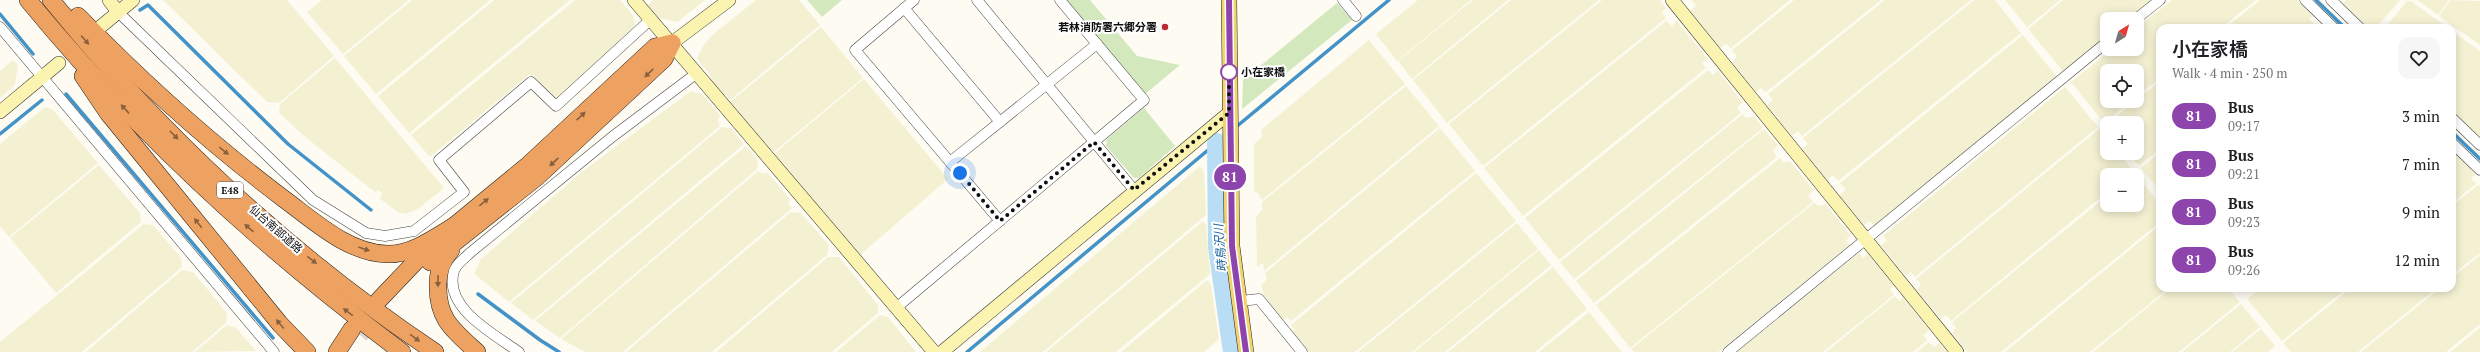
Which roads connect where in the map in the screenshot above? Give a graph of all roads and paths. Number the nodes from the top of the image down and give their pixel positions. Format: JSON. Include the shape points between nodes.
{"nodes":[{"id":1,"x":28,"y":0,"type":"edge"},
{"id":2,"x":51,"y":0,"type":"edge"},
{"id":3,"x":62,"y":0,"type":"edge"},
{"id":4,"x":109,"y":0,"type":"edge"},
{"id":5,"x":133,"y":0,"type":"edge"},
{"id":6,"x":634,"y":0,"type":"edge"},
{"id":7,"x":729,"y":0,"type":"edge"},
{"id":8,"x":914,"y":0,"type":"edge"},
{"id":9,"x":977,"y":0,"type":"edge"},
{"id":10,"x":1060,"y":0,"type":"edge"},
{"id":11,"x":1229,"y":0,"type":"edge"},
{"id":12,"x":1343,"y":0,"type":"edge"},
{"id":13,"x":1672,"y":0,"type":"edge"},
{"id":14,"x":2160,"y":0,"type":"edge"},
{"id":15,"x":2305,"y":0,"type":"edge"},
{"id":16,"x":2332,"y":0,"type":"edge"},
{"id":17,"x":904,"y":8,"type":"junction"},
{"id":18,"x":118,"y":12,"type":"junction"},
{"id":19,"x":2144,"y":13,"type":"edge"},
{"id":20,"x":1356,"y":16,"type":"dead end"},
{"id":21,"x":650,"y":20,"type":"junction"},
{"id":22,"x":2330,"y":24,"type":"edge"},
{"id":23,"x":2356,"y":24,"type":"edge"},
{"id":24,"x":49,"y":25,"type":"junction"},
{"id":25,"x":0,"y":27,"type":"edge"},
{"id":26,"x":99,"y":28,"type":"dead end"},
{"id":27,"x":672,"y":43,"type":"junction"},
{"id":28,"x":1097,"y":44,"type":"junction"},
{"id":29,"x":2100,"y":48,"type":"edge"},
{"id":30,"x":58,"y":63,"type":"dead end"},
{"id":31,"x":696,"y":73,"type":"junction"},
{"id":32,"x":42,"y":77,"type":"junction"},
{"id":33,"x":1046,"y":85,"type":"junction"},
{"id":34,"x":0,"y":112,"type":"edge"},
{"id":35,"x":1229,"y":117,"type":"junction"},
{"id":36,"x":1000,"y":122,"type":"junction"},
{"id":37,"x":2456,"y":122,"type":"edge"},
{"id":38,"x":1094,"y":142,"type":"junction"},
{"id":39,"x":2480,"y":145,"type":"edge"},
{"id":40,"x":2456,"y":147,"type":"edge"},
{"id":41,"x":950,"y":162,"type":"junction"},
{"id":42,"x":2480,"y":170,"type":"edge"},
{"id":43,"x":1134,"y":190,"type":"junction"},
{"id":44,"x":1000,"y":221,"type":"junction"},
{"id":45,"x":458,"y":231,"type":"junction"},
{"id":46,"x":1867,"y":240,"type":"junction"},
{"id":47,"x":1240,"y":301,"type":"junction"},
{"id":48,"x":383,"y":304,"type":"tunnel mouth"},
{"id":49,"x":896,"y":308,"type":"junction"},
{"id":50,"x":274,"y":352,"type":"edge"},
{"id":51,"x":307,"y":352,"type":"edge"},
{"id":52,"x":337,"y":352,"type":"edge"},
{"id":53,"x":342,"y":352,"type":"edge"},
{"id":54,"x":402,"y":352,"type":"edge"},
{"id":55,"x":435,"y":352,"type":"edge"},
{"id":56,"x":477,"y":352,"type":"edge"},
{"id":57,"x":519,"y":352,"type":"edge"},
{"id":58,"x":934,"y":352,"type":"edge"},
{"id":59,"x":942,"y":352,"type":"edge"},
{"id":60,"x":1246,"y":352,"type":"edge"},
{"id":61,"x":1302,"y":352,"type":"edge"},
{"id":62,"x":1728,"y":352,"type":"edge"},
{"id":63,"x":1957,"y":352,"type":"edge"}],
"edges":[{"from":1,"to":24,"type":"highway","name":"仙台南部道路","number":"E48"},
{"from":2,"to":55,"type":"highway","name":"仙台南部道路","number":"E48","one_way":true,"via":[[133,94],[202,164],[248,206],[351,291]]},
{"from":3,"to":45,"type":"highway","one_way":true,"via":[[132,70],[208,139],[317,224],[348,243],[366,251],[388,254],[408,251]]},
{"from":4,"to":18,"type":"street"},
{"from":5,"to":18,"type":"street"},
{"from":6,"to":21,"type":"street"},
{"from":7,"to":27,"type":"street"},
{"from":8,"to":17,"type":"street"},
{"from":9,"to":33,"type":"street"},
{"from":10,"to":28,"type":"street"},
{"from":11,"to":35,"type":"main road"},
{"from":12,"to":20,"type":"street"},
{"from":13,"to":46,"type":"street"},
{"from":14,"to":19,"type":"street"},
{"from":15,"to":22,"type":"street"},
{"from":16,"to":23,"type":"street"},
{"from":17,"to":36,"type":"street"},
{"from":17,"to":41,"type":"street","via":[[855,50]]},
{"from":18,"to":21,"type":"street","via":[[313,200],[366,233],[385,236],[414,231],[464,192],[439,160],[532,82],[556,106]]},
{"from":18,"to":26,"type":"street"},
{"from":21,"to":27,"type":"street"},
{"from":51,"to":24,"type":"highway","one_way":true,"via":[[280,324],[108,113]]},
{"from":54,"to":24,"type":"highway","name":"仙台南部道路","number":"E48","one_way":true,"via":[[344,309],[191,176],[148,134]]},
{"from":25,"to":32,"type":"street"},
{"from":27,"to":31,"type":"street"},
{"from":27,"to":45,"type":"highway","via":[[655,47]]},
{"from":28,"to":33,"type":"street"},
{"from":28,"to":38,"type":"street","via":[[1144,100]]},
{"from":29,"to":46,"type":"street"},
{"from":30,"to":32,"type":"street"},
{"from":31,"to":49,"type":"street"},
{"from":31,"to":57,"type":"street","via":[[606,142],[471,252],[455,269],[452,288],[469,317]]},
{"from":32,"to":34,"type":"street"},
{"from":32,"to":50,"type":"street"},
{"from":33,"to":36,"type":"street"},
{"from":33,"to":38,"type":"street"},
{"from":35,"to":43,"type":"street"},
{"from":35,"to":47,"type":"main road","via":[[1232,246]]},
{"from":36,"to":41,"type":"street"},
{"from":37,"to":39,"type":"street"},
{"from":38,"to":43,"type":"street"},
{"from":38,"to":44,"type":"street"},
{"from":40,"to":42,"type":"street"},
{"from":41,"to":44,"type":"street"},
{"from":43,"to":59,"type":"street"},
{"from":44,"to":49,"type":"street"},
{"from":45,"to":48,"type":"highway","via":[[419,258]]},
{"from":45,"to":56,"type":"highway","one_way":true,"via":[[438,272],[439,308],[450,325]]},
{"from":46,"to":62,"type":"street"},
{"from":46,"to":63,"type":"street"},
{"from":47,"to":60,"type":"main road"},
{"from":47,"to":61,"type":"street","via":[[1259,299]]},
{"from":49,"to":58,"type":"street"},
{"from":52,"to":53,"type":"highway","via":[[356,332]]}]}
